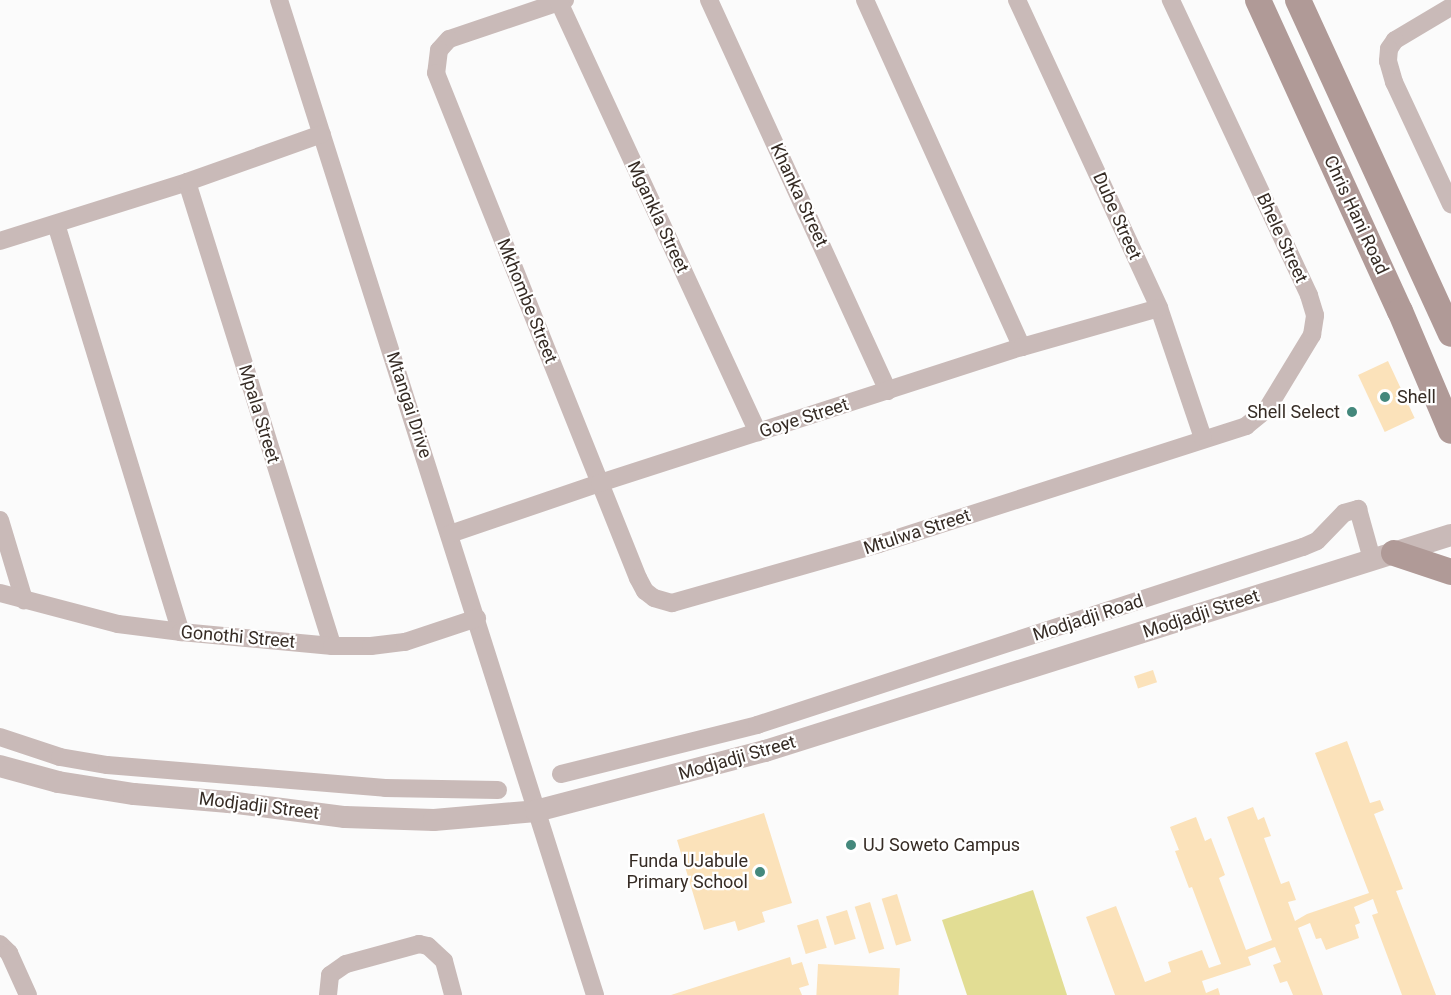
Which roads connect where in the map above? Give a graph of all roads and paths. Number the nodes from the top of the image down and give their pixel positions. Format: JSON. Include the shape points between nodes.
{"nodes":[{"id":1,"x":279,"y":0,"type":"edge"},
{"id":2,"x":709,"y":0,"type":"edge"},
{"id":3,"x":865,"y":0,"type":"edge"},
{"id":4,"x":1017,"y":0,"type":"edge"},
{"id":5,"x":1171,"y":0,"type":"edge"},
{"id":6,"x":1257,"y":0,"type":"edge"},
{"id":7,"x":1298,"y":0,"type":"edge"},
{"id":8,"x":562,"y":1,"type":"edge"},
{"id":9,"x":1450,"y":6,"type":"edge"},
{"id":10,"x":322,"y":134,"type":"junction"},
{"id":11,"x":187,"y":182,"type":"junction"},
{"id":12,"x":1451,"y":204,"type":"edge"},
{"id":13,"x":56,"y":224,"type":"junction"},
{"id":14,"x":0,"y":241,"type":"edge"},
{"id":15,"x":1159,"y":308,"type":"junction"},
{"id":16,"x":1451,"y":334,"type":"edge"},
{"id":17,"x":1023,"y":347,"type":"junction"},
{"id":18,"x":888,"y":391,"type":"junction"},
{"id":19,"x":1451,"y":430,"type":"edge"},
{"id":20,"x":758,"y":432,"type":"junction"},
{"id":21,"x":1203,"y":438,"type":"junction"},
{"id":22,"x":600,"y":483,"type":"junction"},
{"id":23,"x":0,"y":520,"type":"edge"},
{"id":24,"x":450,"y":534,"type":"junction"},
{"id":25,"x":1451,"y":535,"type":"edge"},
{"id":26,"x":1383,"y":556,"type":"junction"},
{"id":27,"x":1451,"y":572,"type":"edge"},
{"id":28,"x":638,"y":578,"type":"joint"},
{"id":29,"x":0,"y":593,"type":"edge"},
{"id":30,"x":24,"y":600,"type":"junction"},
{"id":31,"x":477,"y":618,"type":"junction"},
{"id":32,"x":182,"y":632,"type":"junction"},
{"id":33,"x":332,"y":646,"type":"junction"},
{"id":34,"x":757,"y":725,"type":"junction"},
{"id":35,"x":0,"y":737,"type":"edge"},
{"id":36,"x":765,"y":751,"type":"junction"},
{"id":37,"x":0,"y":766,"type":"edge"},
{"id":38,"x":561,"y":774,"type":"dead end"},
{"id":39,"x":385,"y":788,"type":"junction"},
{"id":40,"x":498,"y":790,"type":"dead end"},
{"id":41,"x":536,"y":811,"type":"junction"},
{"id":42,"x":382,"y":819,"type":"junction"},
{"id":43,"x":0,"y":944,"type":"edge"},
{"id":44,"x":28,"y":995,"type":"edge"},
{"id":45,"x":328,"y":995,"type":"edge"},
{"id":46,"x":453,"y":995,"type":"edge"},
{"id":47,"x":595,"y":995,"type":"edge"}],
"edges":[{"from":1,"to":10,"type":"street","name":"Mtangai Drive"},
{"from":2,"to":18,"type":"street","name":"Khanka Street"},
{"from":3,"to":17,"type":"street"},
{"from":4,"to":15,"type":"street","name":"Dube Street"},
{"from":5,"to":21,"type":"street","name":"Bhele Street","via":[[1315,315],[1312,336],[1259,418],[1246,426]]},
{"from":6,"to":19,"type":"main road","name":"Chris Hani Road"},
{"from":7,"to":16,"type":"main road","name":"Chris Hani Road"},
{"from":8,"to":20,"type":"street","name":"Mgankla Street"},
{"from":8,"to":22,"type":"street","name":"Mkhombe Street","via":[[462,33],[442,45],[436,73]]},
{"from":9,"to":12,"type":"street","via":[[1395,40],[1388,61]]},
{"from":10,"to":11,"type":"street"},
{"from":10,"to":24,"type":"street","name":"Mtangai Drive"},
{"from":11,"to":13,"type":"street"},
{"from":11,"to":33,"type":"street","name":"Mpala Street"},
{"from":13,"to":14,"type":"street"},
{"from":13,"to":32,"type":"street"},
{"from":15,"to":17,"type":"street","name":"Goye Street"},
{"from":15,"to":21,"type":"street","name":"Dube Street"},
{"from":17,"to":18,"type":"street","name":"Goye Street"},
{"from":18,"to":20,"type":"street","name":"Goye Street"},
{"from":20,"to":22,"type":"street","name":"Goye Street"},
{"from":21,"to":28,"type":"street","name":"Mtulwa Street","via":[[879,544],[685,601],[672,603],[654,598]]},
{"from":22,"to":24,"type":"street","name":"Goye Street"},
{"from":22,"to":28,"type":"street","name":"Mkhombe Street"},
{"from":23,"to":30,"type":"street"},
{"from":24,"to":31,"type":"street","name":"Mtangai Drive"},
{"from":25,"to":26,"type":"street","name":"Modjadji Street"},
{"from":26,"to":27,"type":"main road"},
{"from":26,"to":34,"type":"street","name":"Modjadji Road","via":[[1358,509],[1344,513],[1317,541],[1303,547]]},
{"from":26,"to":36,"type":"street","name":"Modjadji Street"},
{"from":29,"to":30,"type":"street","name":"Gonothi Street"},
{"from":30,"to":32,"type":"street","name":"Gonothi Street","via":[[118,624]]},
{"from":31,"to":33,"type":"street","name":"Gonothi Street","via":[[405,642]]},
{"from":31,"to":41,"type":"street","name":"Mtangai Drive"},
{"from":32,"to":33,"type":"street","name":"Gonothi Street"},
{"from":34,"to":36,"type":"street"},
{"from":34,"to":38,"type":"street","name":"Modjadji Road"},
{"from":35,"to":39,"type":"street","via":[[60,757],[106,765]]},
{"from":36,"to":41,"type":"street","name":"Modjadji Street"},
{"from":37,"to":42,"type":"street","name":"Modjadji Street","via":[[58,782],[134,794]]},
{"from":39,"to":40,"type":"street"},
{"from":39,"to":42,"type":"street"},
{"from":41,"to":42,"type":"street","name":"Modjadji Street","via":[[434,820]]},
{"from":41,"to":47,"type":"street","name":"Mtangai Drive"},
{"from":43,"to":44,"type":"street","via":[[9,953]]},
{"from":45,"to":46,"type":"street","via":[[330,975],[346,964],[418,944],[428,946],[444,961]]}]}
